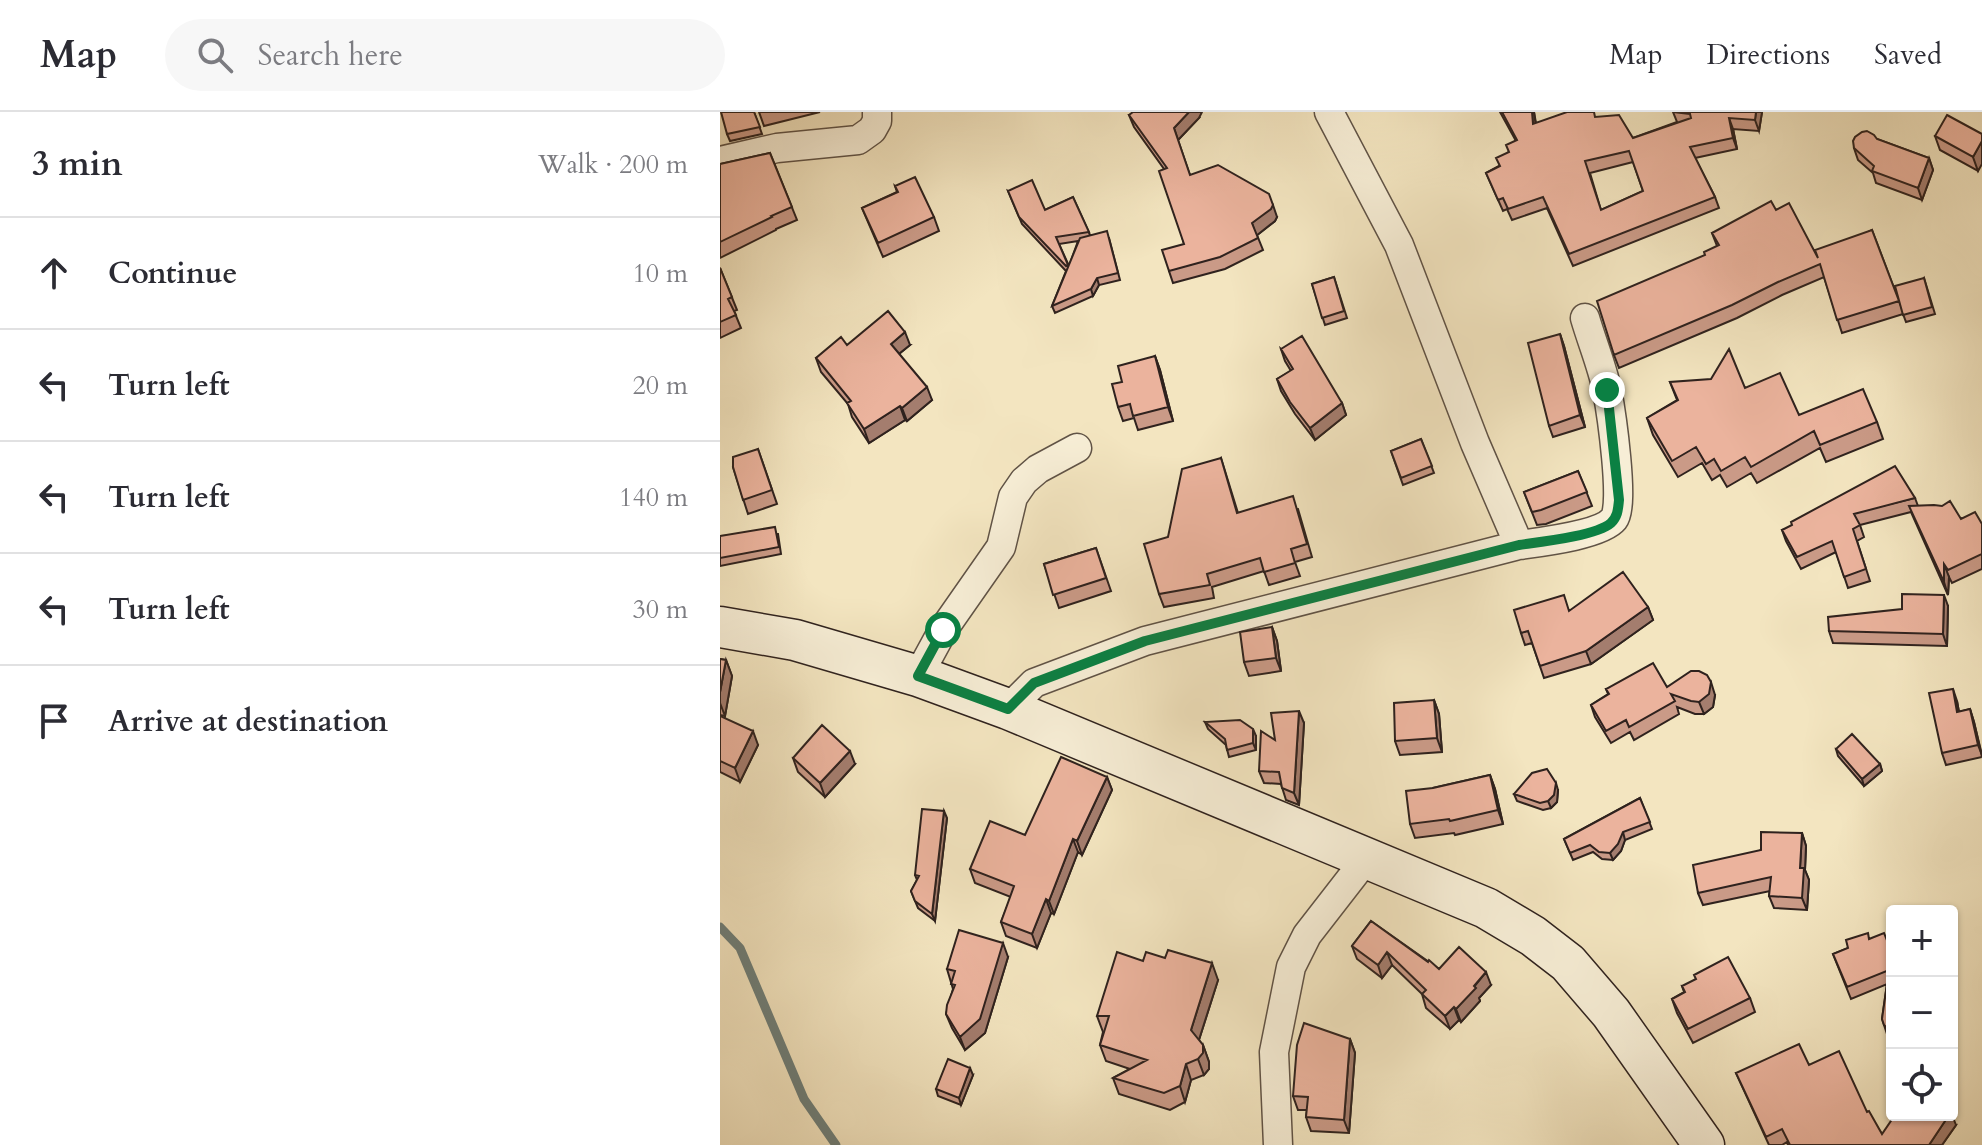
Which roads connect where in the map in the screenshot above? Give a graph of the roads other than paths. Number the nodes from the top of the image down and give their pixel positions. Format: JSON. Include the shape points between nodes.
{"nodes":[{"id":1,"x":877,"y":112,"type":"edge"},
{"id":2,"x":1329,"y":112,"type":"edge"},
{"id":3,"x":720,"y":161,"type":"edge"},
{"id":4,"x":1585,"y":318,"type":"dead end"},
{"id":5,"x":1077,"y":448,"type":"dead end"},
{"id":6,"x":1519,"y":545,"type":"junction"},
{"id":7,"x":720,"y":627,"type":"edge"},
{"id":8,"x":918,"y":676,"type":"junction"},
{"id":9,"x":1008,"y":709,"type":"junction"},
{"id":10,"x":1366,"y":859,"type":"junction"},
{"id":11,"x":1278,"y":1145,"type":"edge"},
{"id":12,"x":1704,"y":1145,"type":"edge"}],
"edges":[{"from":1,"to":3,"type":"street","via":[[872,130],[858,140],[777,148]]},
{"from":2,"to":6,"type":"street","via":[[1399,245]]},
{"from":4,"to":6,"type":"street","via":[[1607,390],[1618,512],[1602,529]]},
{"from":5,"to":8,"type":"street","via":[[1024,481],[1013,497],[1001,547]]},
{"from":6,"to":9,"type":"street","via":[[1145,641],[1034,683]]},
{"from":7,"to":8,"type":"street","via":[[795,640]]},
{"from":8,"to":9,"type":"street"},
{"from":9,"to":10,"type":"street"},
{"from":10,"to":11,"type":"street","via":[[1307,935],[1291,967],[1274,1052]]},
{"from":10,"to":12,"type":"street","via":[[1486,908],[1568,963],[1611,1013]]}]}
